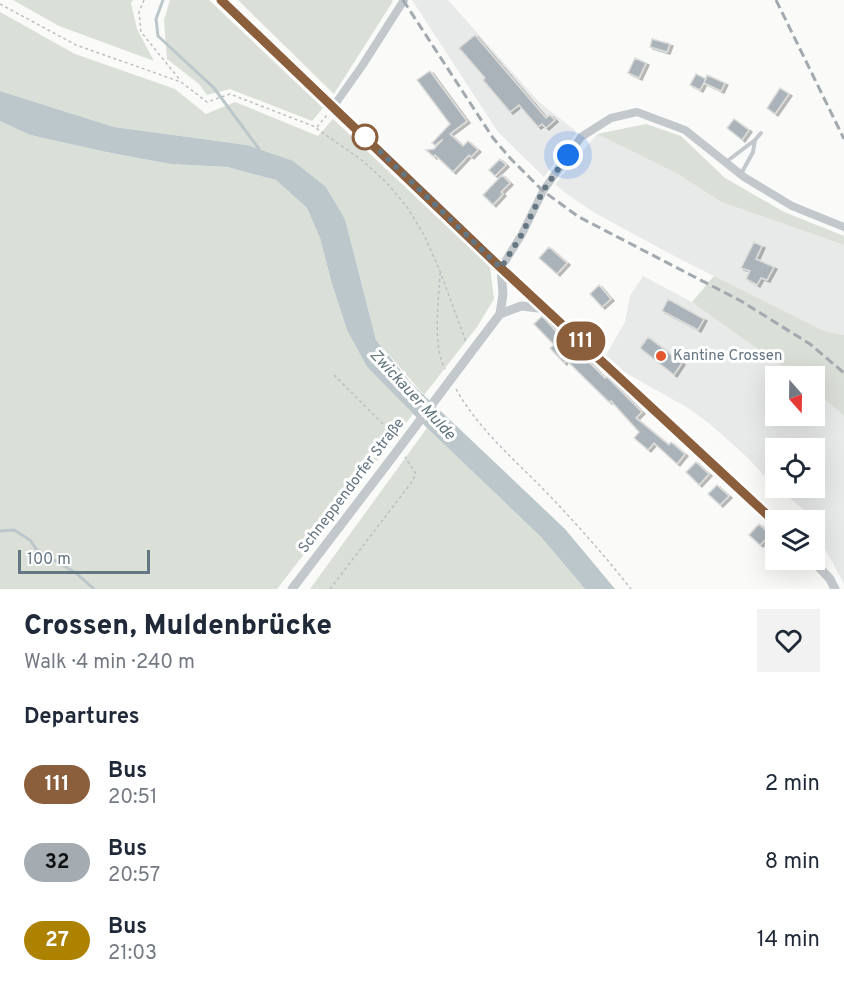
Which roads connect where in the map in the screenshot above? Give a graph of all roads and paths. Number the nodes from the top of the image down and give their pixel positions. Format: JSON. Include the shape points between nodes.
{"nodes":[{"id":1,"x":144,"y":0,"type":"edge"},
{"id":2,"x":221,"y":0,"type":"edge"},
{"id":3,"x":404,"y":0,"type":"edge"},
{"id":4,"x":0,"y":4,"type":"edge"},
{"id":5,"x":181,"y":82,"type":"junction"},
{"id":6,"x":333,"y":107,"type":"junction"},
{"id":7,"x":317,"y":128,"type":"junction"},
{"id":8,"x":761,"y":133,"type":"dead end"},
{"id":9,"x":755,"y":141,"type":"junction"},
{"id":10,"x":726,"y":163,"type":"junction"},
{"id":11,"x":741,"y":175,"type":"junction"},
{"id":12,"x":844,"y":227,"type":"edge"},
{"id":13,"x":501,"y":268,"type":"junction"},
{"id":14,"x":440,"y":271,"type":"junction"},
{"id":15,"x":547,"y":309,"type":"junction"},
{"id":16,"x":500,"y":314,"type":"junction"},
{"id":17,"x":469,"y":355,"type":"junction"},
{"id":18,"x":443,"y":364,"type":"dead end"},
{"id":19,"x":468,"y":409,"type":"dead end"},
{"id":20,"x":765,"y":514,"type":"edge"},
{"id":21,"x":821,"y":570,"type":"edge"},
{"id":22,"x":292,"y":589,"type":"edge"},
{"id":23,"x":630,"y":589,"type":"edge"},
{"id":24,"x":835,"y":589,"type":"edge"}],
"edges":[{"from":1,"to":5,"type":"path","via":[[139,12],[141,32]]},
{"from":2,"to":6,"type":"street"},
{"from":3,"to":6,"type":"street"},
{"from":4,"to":5,"type":"path","via":[[76,45]]},
{"from":5,"to":7,"type":"path","via":[[207,102],[230,94]]},
{"from":6,"to":7,"type":"path"},
{"from":6,"to":13,"type":"street"},
{"from":7,"to":14,"type":"path","via":[[387,183],[424,235]]},
{"from":8,"to":9,"type":"lane"},
{"from":9,"to":10,"type":"lane"},
{"from":9,"to":11,"type":"lane"},
{"from":10,"to":11,"type":"street"},
{"from":10,"to":13,"type":"street","via":[[686,130],[637,112],[611,118],[581,137],[543,191]]},
{"from":11,"to":12,"type":"street","via":[[792,206]]},
{"from":13,"to":15,"type":"street"},
{"from":13,"to":16,"type":"street"},
{"from":14,"to":17,"type":"path"},
{"from":14,"to":18,"type":"path","via":[[439,339]]},
{"from":15,"to":16,"type":"street","via":[[521,306]]},
{"from":15,"to":20,"type":"street"},
{"from":16,"to":17,"type":"street","name":"Schneppendorfer Straße"},
{"from":17,"to":22,"type":"street","name":"Schneppendorfer Straße","bridge":true},
{"from":19,"to":23,"type":"path","via":[[596,546]]},
{"from":21,"to":24,"type":"street"}]}
